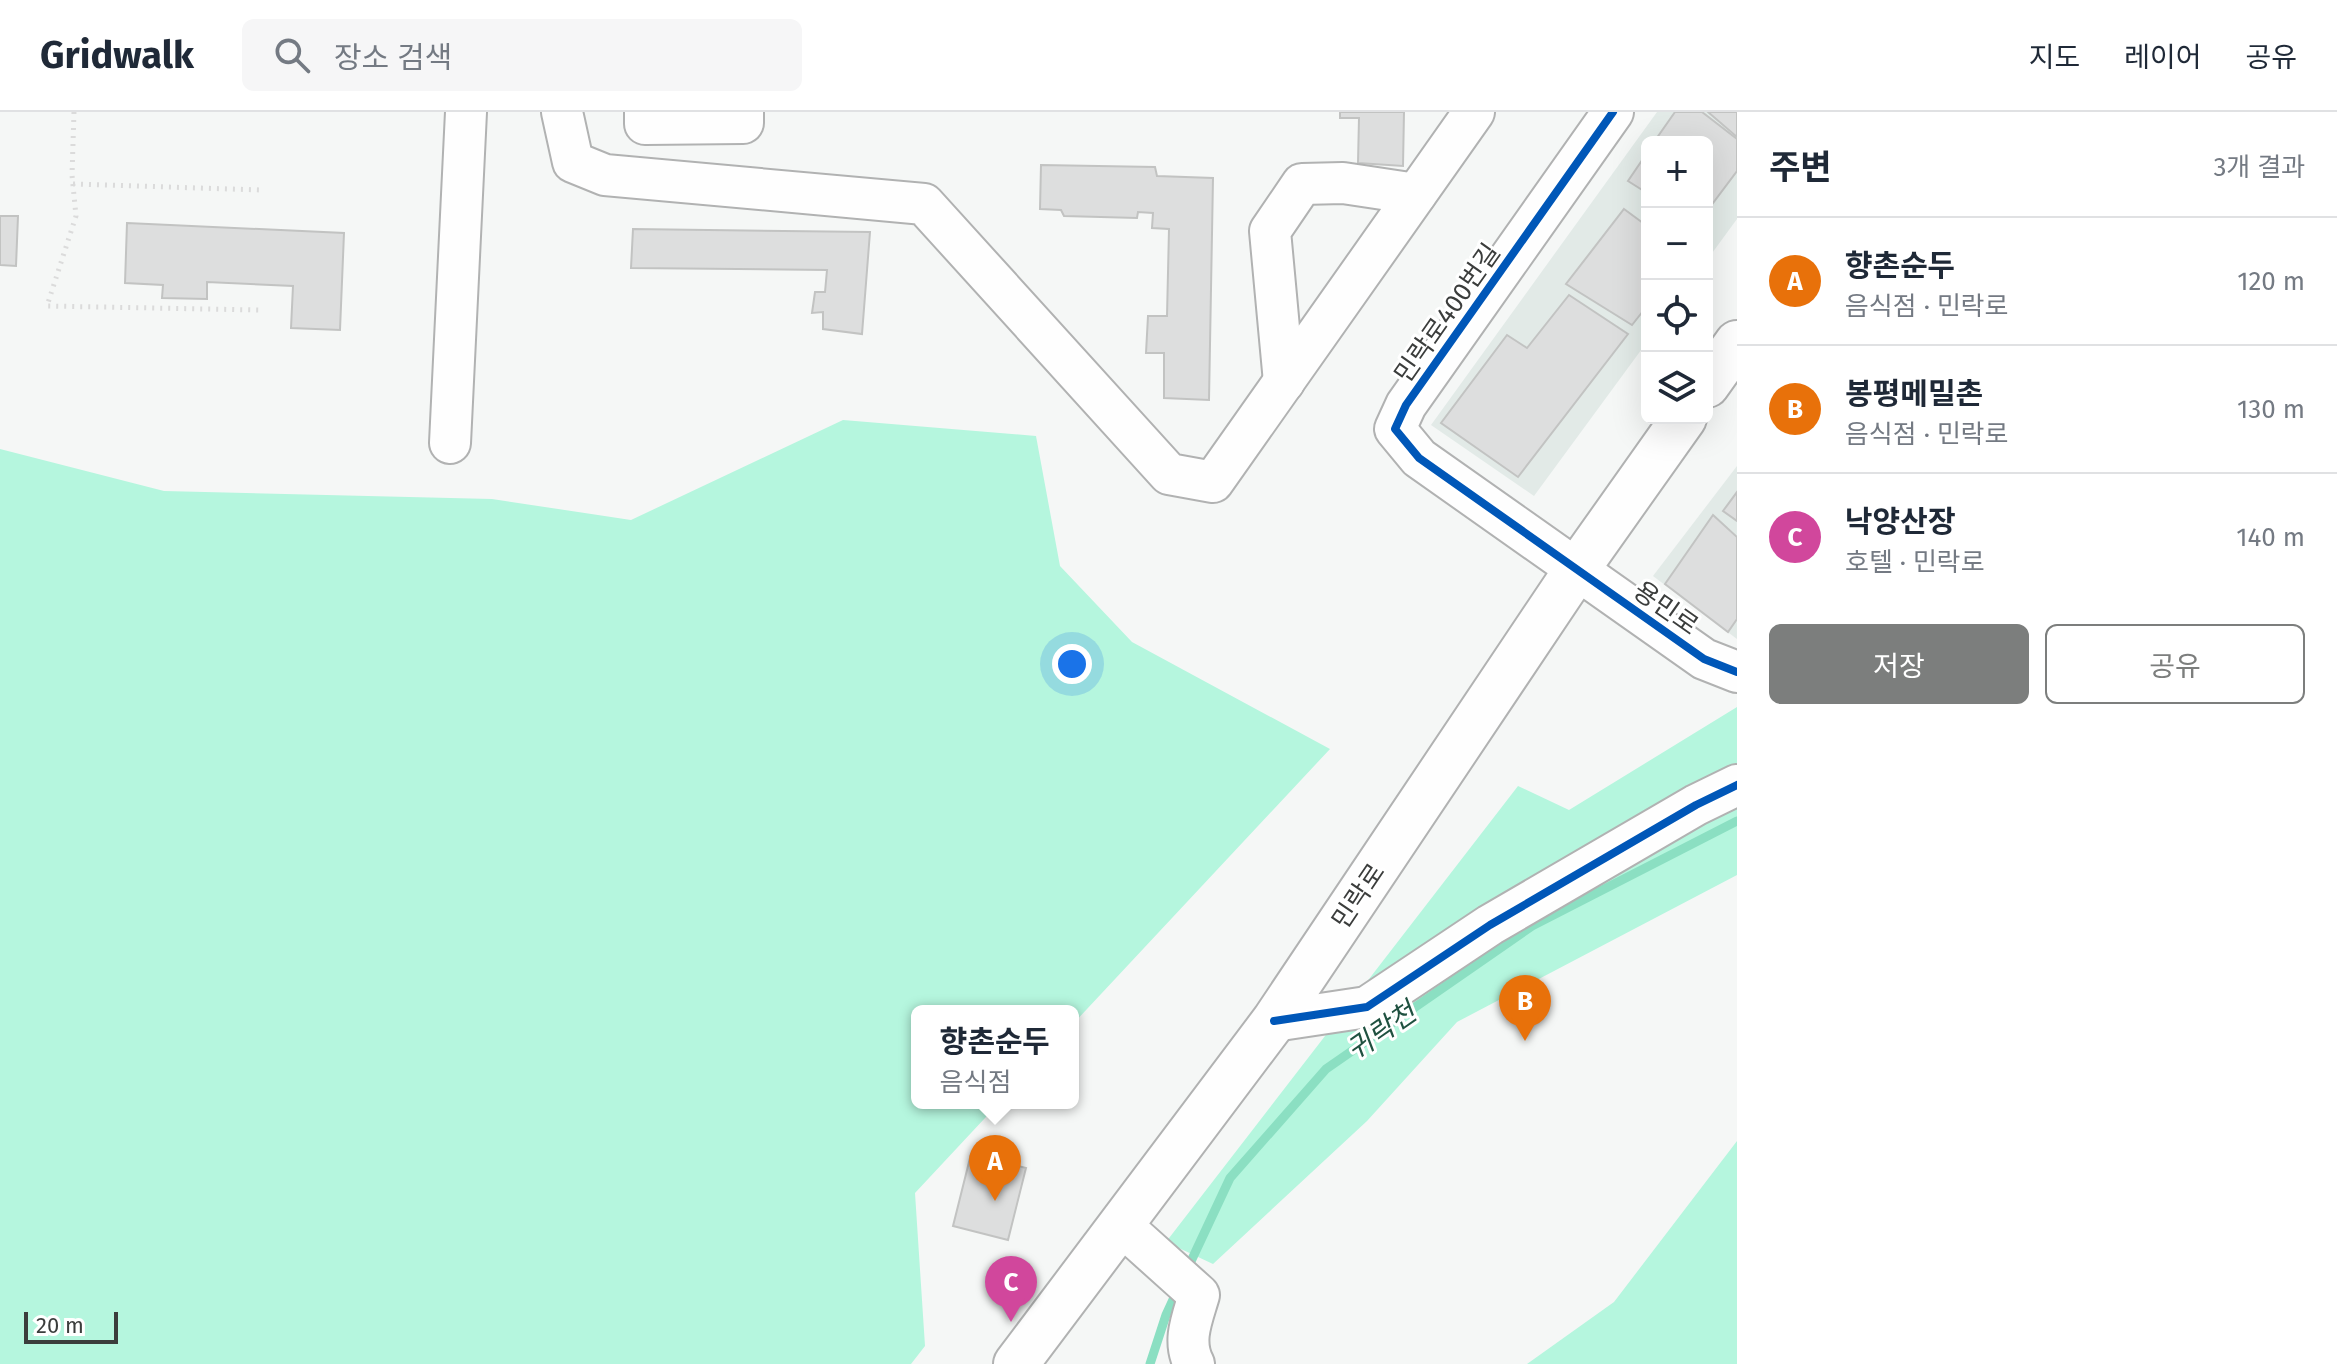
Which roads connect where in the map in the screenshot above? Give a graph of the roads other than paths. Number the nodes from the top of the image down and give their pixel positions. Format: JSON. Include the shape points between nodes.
{"nodes":[{"id":1,"x":466,"y":112,"type":"edge"},
{"id":2,"x":562,"y":112,"type":"edge"},
{"id":3,"x":645,"y":112,"type":"edge"},
{"id":4,"x":743,"y":112,"type":"edge"},
{"id":5,"x":1474,"y":112,"type":"edge"},
{"id":6,"x":1613,"y":112,"type":"edge"},
{"id":7,"x":1416,"y":194,"type":"junction"},
{"id":8,"x":1737,"y":343,"type":"edge"},
{"id":9,"x":1713,"y":377,"type":"edge"},
{"id":10,"x":1284,"y":382,"type":"junction"},
{"id":11,"x":1680,"y":424,"type":"edge"},
{"id":12,"x":450,"y":443,"type":"dead end"},
{"id":13,"x":1577,"y":569,"type":"junction"},
{"id":14,"x":1737,"y":672,"type":"edge"},
{"id":15,"x":1737,"y":785,"type":"edge"},
{"id":16,"x":1274,"y":1021,"type":"junction"},
{"id":17,"x":1121,"y":1225,"type":"junction"},
{"id":18,"x":1016,"y":1364,"type":"edge"},
{"id":19,"x":1194,"y":1364,"type":"edge"}],
"edges":[{"from":1,"to":12,"type":"street"},
{"from":2,"to":10,"type":"street","via":[[573,162],[605,175],[924,204],[1169,474],[1213,482]]},
{"from":3,"to":4,"type":"street","via":[[645,124],[743,123]]},
{"from":5,"to":7,"type":"street"},
{"from":6,"to":13,"type":"street","name":"민락로400번길","via":[[1406,405],[1395,429],[1419,458]]},
{"from":7,"to":10,"type":"street"},
{"from":7,"to":10,"type":"street","via":[[1343,183],[1302,184],[1270,231]]},
{"from":8,"to":9,"type":"main road"},
{"from":11,"to":13,"type":"main road","name":"민락로"},
{"from":13,"to":14,"type":"street","name":"용민로","via":[[1704,659]]},
{"from":13,"to":16,"type":"main road","name":"민락로"},
{"from":15,"to":16,"type":"street","via":[[1490,925],[1367,1007]]},
{"from":16,"to":17,"type":"main road","name":"민락로"},
{"from":17,"to":18,"type":"main road","name":"민락로"},
{"from":17,"to":19,"type":"street","via":[[1199,1295],[1189,1329],[1188,1352]]}]}
